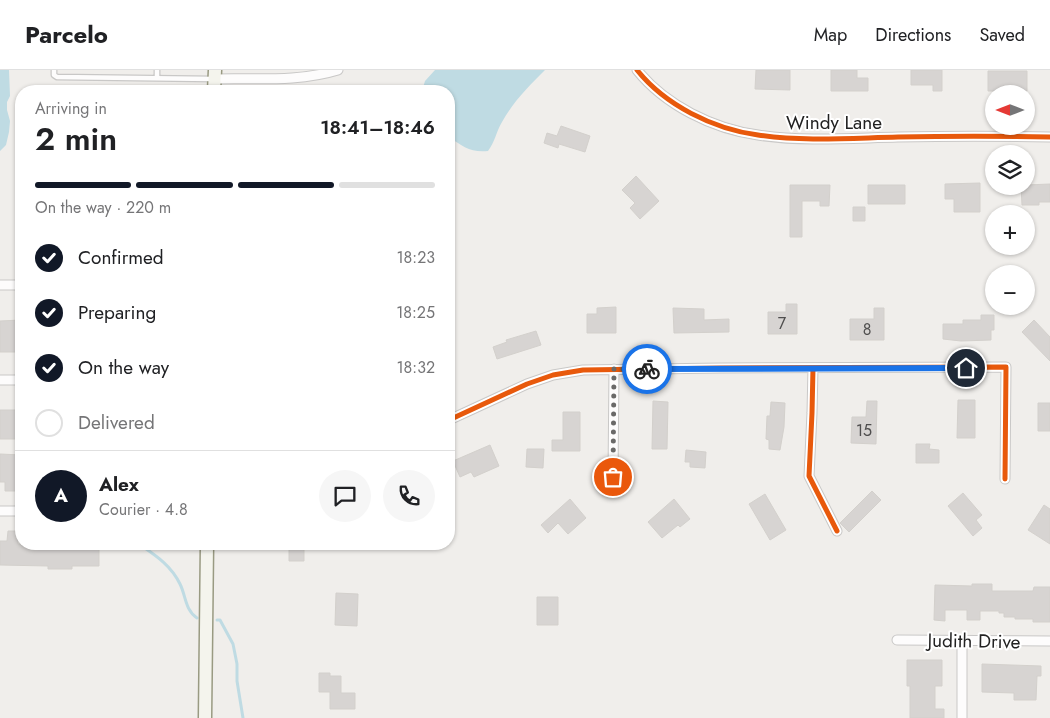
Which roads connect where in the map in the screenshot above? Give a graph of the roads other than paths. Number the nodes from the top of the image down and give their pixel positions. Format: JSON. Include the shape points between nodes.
{"nodes":[{"id":1,"x":54,"y":70,"type":"edge"},
{"id":2,"x":157,"y":70,"type":"edge"},
{"id":3,"x":338,"y":70,"type":"edge"},
{"id":4,"x":637,"y":70,"type":"edge"},
{"id":5,"x":157,"y":78,"type":"junction"},
{"id":6,"x":215,"y":80,"type":"edge"},
{"id":7,"x":1050,"y":137,"type":"edge"},
{"id":8,"x":0,"y":285,"type":"edge"},
{"id":9,"x":15,"y":285,"type":"edge"},
{"id":10,"x":813,"y":368,"type":"junction"},
{"id":11,"x":614,"y":369,"type":"junction"},
{"id":12,"x":0,"y":380,"type":"edge"},
{"id":13,"x":15,"y":380,"type":"edge"},
{"id":14,"x":455,"y":417,"type":"edge"},
{"id":15,"x":613,"y":477,"type":"dead end"},
{"id":16,"x":1005,"y":479,"type":"dead end"},
{"id":17,"x":0,"y":511,"type":"edge"},
{"id":18,"x":15,"y":511,"type":"edge"},
{"id":19,"x":837,"y":531,"type":"dead end"},
{"id":20,"x":206,"y":550,"type":"edge"},
{"id":21,"x":897,"y":640,"type":"dead end"},
{"id":22,"x":962,"y":640,"type":"junction"},
{"id":23,"x":1050,"y":641,"type":"edge"},
{"id":24,"x":205,"y":718,"type":"edge"},
{"id":25,"x":962,"y":718,"type":"edge"}],
"edges":[{"from":1,"to":5,"type":"lane","via":[[57,76]]},
{"from":2,"to":5,"type":"lane"},
{"from":3,"to":6,"type":"street","via":[[292,78]]},
{"from":4,"to":7,"type":"street","name":"Windy Lane","via":[[648,84],[693,114],[726,128],[758,135],[803,138]]},
{"from":5,"to":6,"type":"lane"},
{"from":8,"to":9,"type":"street"},
{"from":10,"to":11,"type":"street"},
{"from":10,"to":16,"type":"street","via":[[1006,367]]},
{"from":10,"to":19,"type":"street","via":[[809,476]]},
{"from":11,"to":14,"type":"street","via":[[583,370],[553,376],[527,384]]},
{"from":11,"to":15,"type":"street"},
{"from":12,"to":13,"type":"street"},
{"from":17,"to":18,"type":"street"},
{"from":20,"to":24,"type":"main road"},
{"from":21,"to":22,"type":"street","name":"Judith Drive"},
{"from":22,"to":23,"type":"street","name":"Judith Drive"},
{"from":22,"to":25,"type":"street"}]}
